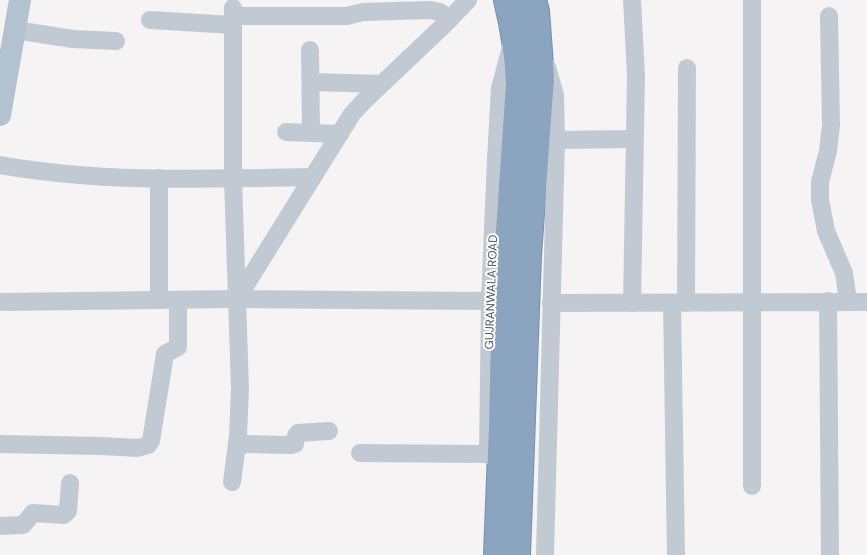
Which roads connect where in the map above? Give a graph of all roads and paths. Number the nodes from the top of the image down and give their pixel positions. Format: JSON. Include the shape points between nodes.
{"nodes":[{"id":1,"x":20,"y":0,"type":"edge"},
{"id":2,"x":468,"y":0,"type":"edge"},
{"id":3,"x":507,"y":0,"type":"edge"},
{"id":4,"x":533,"y":0,"type":"edge"},
{"id":5,"x":632,"y":0,"type":"edge"},
{"id":6,"x":752,"y":0,"type":"edge"},
{"id":7,"x":233,"y":16,"type":"junction"},
{"id":8,"x":829,"y":16,"type":"dead end"},
{"id":9,"x":450,"y":19,"type":"junction"},
{"id":10,"x":150,"y":20,"type":"dead end"},
{"id":11,"x":15,"y":30,"type":"junction"},
{"id":12,"x":526,"y":33,"type":"junction"},
{"id":13,"x":116,"y":42,"type":"dead end"},
{"id":14,"x":310,"y":50,"type":"dead end"},
{"id":15,"x":687,"y":68,"type":"dead end"},
{"id":16,"x":311,"y":82,"type":"junction"},
{"id":17,"x":381,"y":84,"type":"junction"},
{"id":18,"x":0,"y":116,"type":"edge"},
{"id":19,"x":286,"y":132,"type":"dead end"},
{"id":20,"x":311,"y":133,"type":"junction"},
{"id":21,"x":340,"y":134,"type":"junction"},
{"id":22,"x":634,"y":139,"type":"junction"},
{"id":23,"x":556,"y":140,"type":"junction"},
{"id":24,"x":0,"y":165,"type":"edge"},
{"id":25,"x":159,"y":178,"type":"junction"},
{"id":26,"x":313,"y":178,"type":"junction"},
{"id":27,"x":233,"y":179,"type":"junction"},
{"id":28,"x":237,"y":299,"type":"junction"},
{"id":29,"x":159,"y":300,"type":"junction"},
{"id":30,"x":178,"y":300,"type":"junction"},
{"id":31,"x":490,"y":301,"type":"junction"},
{"id":32,"x":828,"y":301,"type":"junction"},
{"id":33,"x":848,"y":301,"type":"junction"},
{"id":34,"x":0,"y":302,"type":"edge"},
{"id":35,"x":752,"y":302,"type":"junction"},
{"id":36,"x":867,"y":302,"type":"edge"},
{"id":37,"x":551,"y":303,"type":"junction"},
{"id":38,"x":632,"y":303,"type":"junction"},
{"id":39,"x":679,"y":303,"type":"junction"},
{"id":40,"x":329,"y":431,"type":"dead end"},
{"id":41,"x":0,"y":444,"type":"edge"},
{"id":42,"x":237,"y":444,"type":"junction"},
{"id":43,"x":360,"y":453,"type":"dead end"},
{"id":44,"x":488,"y":454,"type":"junction"},
{"id":45,"x":232,"y":482,"type":"dead end"},
{"id":46,"x":70,"y":483,"type":"dead end"},
{"id":47,"x":752,"y":486,"type":"dead end"},
{"id":48,"x":0,"y":526,"type":"edge"},
{"id":49,"x":486,"y":555,"type":"edge"},
{"id":50,"x":497,"y":555,"type":"edge"},
{"id":51,"x":517,"y":555,"type":"edge"},
{"id":52,"x":545,"y":555,"type":"edge"},
{"id":53,"x":676,"y":555,"type":"edge"},
{"id":54,"x":830,"y":555,"type":"edge"}],
"edges":[{"from":1,"to":11,"type":"main road"},
{"from":2,"to":9,"type":"street"},
{"from":3,"to":12,"type":"highway","name":"GUJRANWALA ROAD"},
{"from":4,"to":12,"type":"highway","name":"GUJRANWALA ROAD","via":[[536,11]]},
{"from":5,"to":22,"type":"street","via":[[636,76]]},
{"from":6,"to":35,"type":"street"},
{"from":7,"to":9,"type":"street","via":[[347,16],[363,12],[430,10]]},
{"from":7,"to":10,"type":"street"},
{"from":7,"to":27,"type":"street"},
{"from":8,"to":33,"type":"street","via":[[831,125],[820,182],[820,200],[826,231],[844,273]]},
{"from":9,"to":17,"type":"street"},
{"from":11,"to":13,"type":"street"},
{"from":11,"to":18,"type":"main road"},
{"from":12,"to":23,"type":"street","name":"GUJRANWALA ROAD","via":[[555,95]]},
{"from":12,"to":31,"type":"street","name":"GUJRANWALA ROAD","via":[[500,88]]},
{"from":12,"to":50,"type":"highway","name":"GUJRANWALA ROAD","via":[[518,54],[519,84],[505,292]]},
{"from":12,"to":51,"type":"highway","name":"GUJRANWALA ROAD","via":[[540,78],[528,255]]},
{"from":14,"to":16,"type":"street"},
{"from":15,"to":39,"type":"street"},
{"from":16,"to":17,"type":"street"},
{"from":16,"to":20,"type":"street"},
{"from":17,"to":21,"type":"street","via":[[352,114]]},
{"from":19,"to":20,"type":"street"},
{"from":20,"to":21,"type":"street"},
{"from":21,"to":26,"type":"street"},
{"from":22,"to":23,"type":"street"},
{"from":22,"to":38,"type":"street"},
{"from":23,"to":37,"type":"street","name":"GUJRANWALA ROAD"},
{"from":24,"to":25,"type":"street","via":[[58,174]]},
{"from":25,"to":27,"type":"street"},
{"from":25,"to":29,"type":"street"},
{"from":26,"to":27,"type":"street"},
{"from":26,"to":28,"type":"street"},
{"from":27,"to":28,"type":"street"},
{"from":28,"to":30,"type":"street"},
{"from":28,"to":31,"type":"street"},
{"from":28,"to":42,"type":"street","via":[[240,389]]},
{"from":29,"to":30,"type":"street"},
{"from":29,"to":34,"type":"street"},
{"from":30,"to":41,"type":"street","via":[[178,347],[165,354],[148,445],[138,448]]},
{"from":31,"to":44,"type":"street","name":"GUJRANWALA ROAD"},
{"from":32,"to":33,"type":"street"},
{"from":32,"to":35,"type":"street"},
{"from":32,"to":54,"type":"street"},
{"from":33,"to":36,"type":"street"},
{"from":35,"to":39,"type":"street"},
{"from":35,"to":47,"type":"street"},
{"from":37,"to":38,"type":"street"},
{"from":37,"to":52,"type":"street","name":"GUJRANWALA ROAD"},
{"from":38,"to":39,"type":"street"},
{"from":39,"to":53,"type":"street"},
{"from":40,"to":42,"type":"street","via":[[298,432],[292,445]]},
{"from":42,"to":45,"type":"street"},
{"from":43,"to":44,"type":"street"},
{"from":44,"to":49,"type":"street","name":"GUJRANWALA ROAD"},
{"from":46,"to":48,"type":"street","via":[[68,511],[64,515],[35,512],[23,524]]}]}
